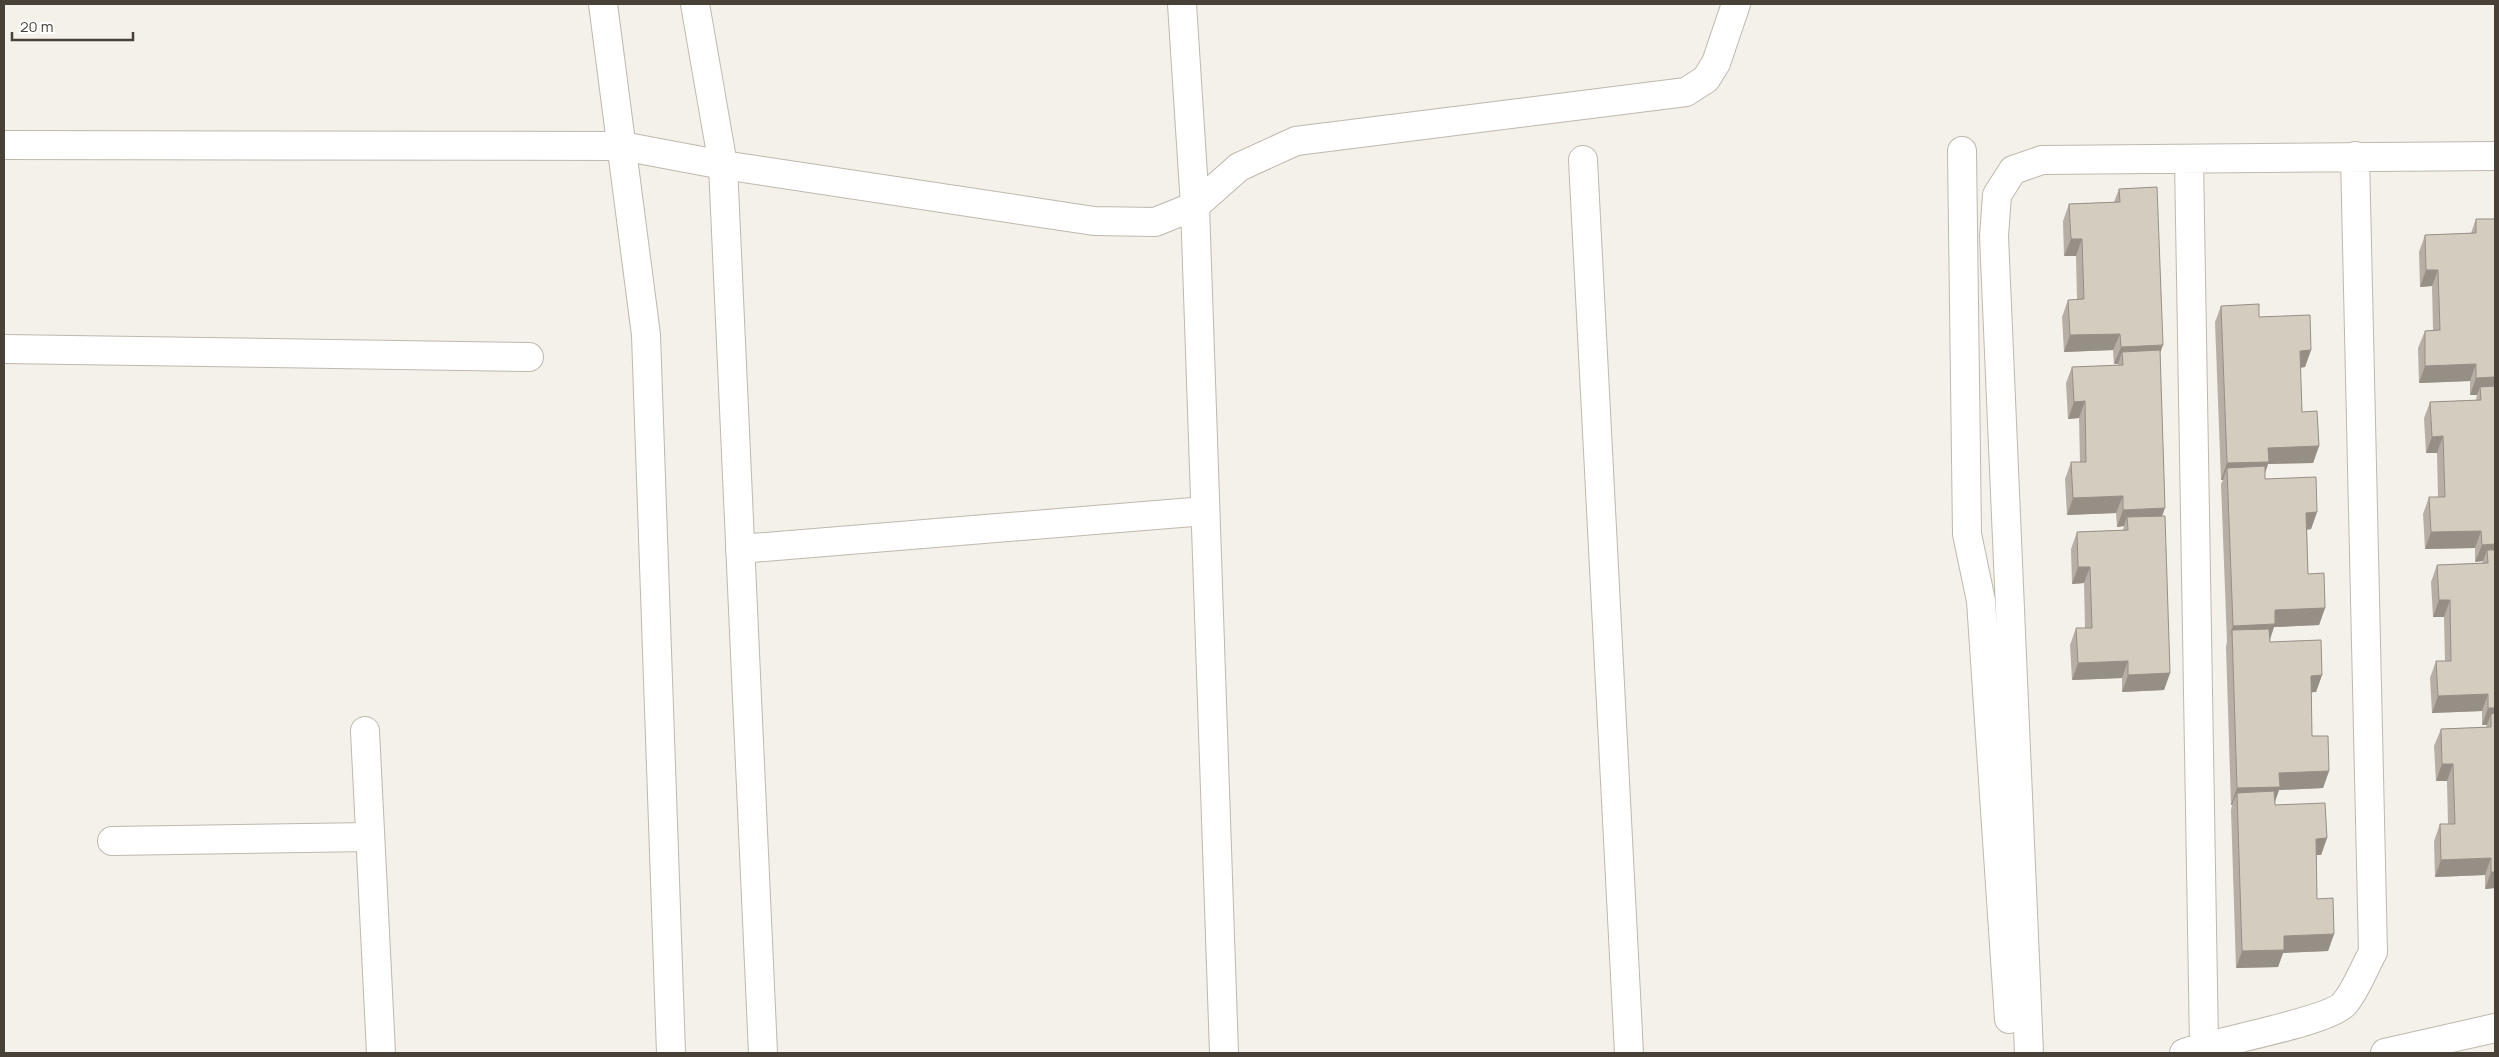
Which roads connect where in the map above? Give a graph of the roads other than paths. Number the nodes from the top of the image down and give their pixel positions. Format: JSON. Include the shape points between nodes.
{"nodes":[{"id":1,"x":603,"y":4,"type":"edge"},
{"id":2,"x":695,"y":4,"type":"edge"},
{"id":3,"x":1182,"y":4,"type":"edge"},
{"id":4,"x":1736,"y":4,"type":"edge"},
{"id":5,"x":4,"y":145,"type":"edge"},
{"id":6,"x":622,"y":146,"type":"junction"},
{"id":7,"x":1962,"y":151,"type":"dead end"},
{"id":8,"x":2355,"y":156,"type":"junction"},
{"id":9,"x":2495,"y":156,"type":"edge"},
{"id":10,"x":1583,"y":160,"type":"dead end"},
{"id":11,"x":2189,"y":160,"type":"junction"},
{"id":12,"x":723,"y":165,"type":"junction"},
{"id":13,"x":1195,"y":206,"type":"junction"},
{"id":14,"x":4,"y":349,"type":"edge"},
{"id":15,"x":529,"y":357,"type":"dead end"},
{"id":16,"x":1205,"y":511,"type":"junction"},
{"id":17,"x":740,"y":549,"type":"junction"},
{"id":18,"x":366,"y":731,"type":"dead end"},
{"id":19,"x":370,"y":837,"type":"junction"},
{"id":20,"x":112,"y":841,"type":"dead end"},
{"id":21,"x":2495,"y":1028,"type":"edge"},
{"id":22,"x":2194,"y":1049,"type":"edge"},
{"id":23,"x":381,"y":1053,"type":"edge"},
{"id":24,"x":671,"y":1053,"type":"edge"},
{"id":25,"x":763,"y":1053,"type":"edge"},
{"id":26,"x":1224,"y":1053,"type":"edge"},
{"id":27,"x":1629,"y":1053,"type":"edge"},
{"id":28,"x":2011,"y":1053,"type":"edge"},
{"id":29,"x":2029,"y":1053,"type":"edge"},
{"id":30,"x":2384,"y":1053,"type":"edge"}],
"edges":[{"from":1,"to":6,"type":"street"},
{"from":2,"to":12,"type":"street"},
{"from":3,"to":13,"type":"street"},
{"from":4,"to":13,"type":"street","via":[[1711,71],[1706,79],[1686,92],[1296,141],[1239,166]]},
{"from":5,"to":6,"type":"street"},
{"from":6,"to":12,"type":"street"},
{"from":6,"to":24,"type":"street","via":[[646,335]]},
{"from":7,"to":28,"type":"street","via":[[1967,534],[1981,600]]},
{"from":8,"to":9,"type":"street"},
{"from":8,"to":11,"type":"street"},
{"from":8,"to":22,"type":"street","via":[[2373,952],[2344,1004],[2322,1017]]},
{"from":10,"to":27,"type":"street"},
{"from":11,"to":22,"type":"street"},
{"from":11,"to":29,"type":"street","via":[[2042,160],[2013,170],[1997,195],[1994,236]]},
{"from":12,"to":13,"type":"street","via":[[1094,221],[1155,222]]},
{"from":12,"to":17,"type":"street"},
{"from":13,"to":16,"type":"street"},
{"from":14,"to":15,"type":"street"},
{"from":16,"to":17,"type":"street"},
{"from":16,"to":26,"type":"street"},
{"from":17,"to":25,"type":"street"},
{"from":18,"to":19,"type":"street"},
{"from":19,"to":20,"type":"street"},
{"from":19,"to":23,"type":"street"},
{"from":21,"to":30,"type":"street"}]}
